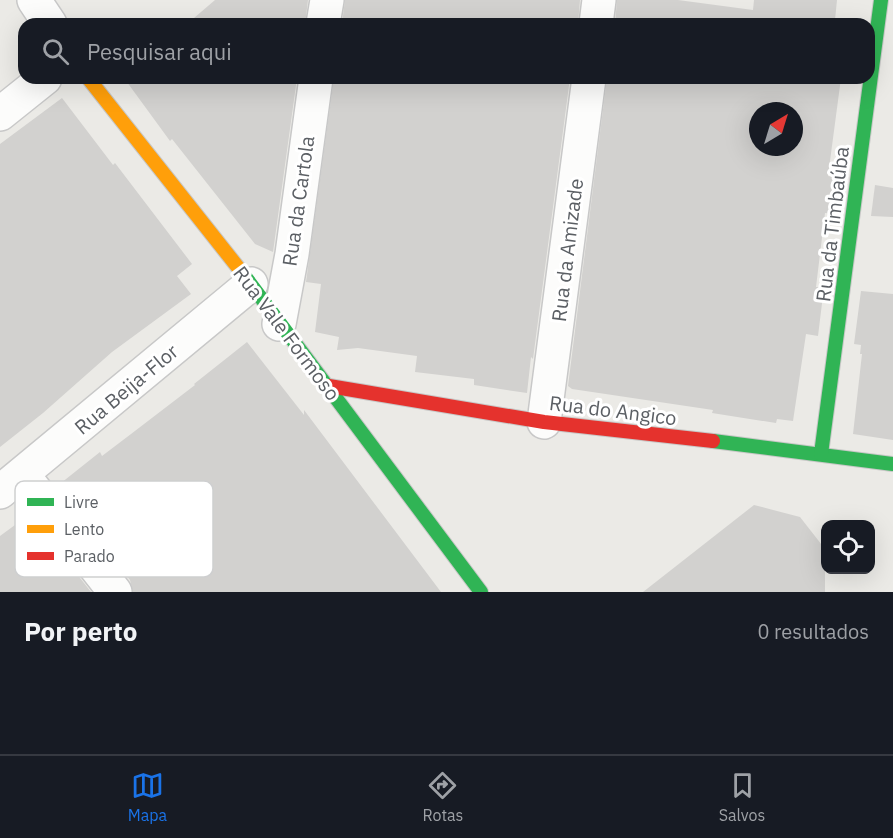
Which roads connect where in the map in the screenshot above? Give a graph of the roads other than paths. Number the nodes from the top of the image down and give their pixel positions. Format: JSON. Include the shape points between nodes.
{"nodes":[{"id":1,"x":327,"y":0,"type":"edge"},
{"id":2,"x":599,"y":0,"type":"edge"},
{"id":3,"x":881,"y":0,"type":"edge"},
{"id":4,"x":324,"y":18,"type":"edge"},
{"id":5,"x":597,"y":18,"type":"edge"},
{"id":6,"x":875,"y":45,"type":"edge"},
{"id":7,"x":38,"y":84,"type":"edge"},
{"id":8,"x":93,"y":84,"type":"edge"},
{"id":9,"x":315,"y":84,"type":"edge"},
{"id":10,"x":588,"y":84,"type":"edge"},
{"id":11,"x":870,"y":84,"type":"edge"},
{"id":12,"x":0,"y":114,"type":"edge"},
{"id":13,"x":251,"y":284,"type":"junction"},
{"id":14,"x":279,"y":324,"type":"junction"},
{"id":15,"x":329,"y":386,"type":"junction"},
{"id":16,"x":544,"y":422,"type":"junction"},
{"id":17,"x":821,"y":453,"type":"junction"},
{"id":18,"x":893,"y":464,"type":"edge"},
{"id":19,"x":12,"y":483,"type":"edge"},
{"id":20,"x":101,"y":577,"type":"edge"},
{"id":21,"x":115,"y":592,"type":"edge"},
{"id":22,"x":481,"y":592,"type":"edge"}],
"edges":[{"from":1,"to":4,"type":"street"},
{"from":2,"to":5,"type":"street"},
{"from":3,"to":6,"type":"street","name":"Rua da Timbaúba"},
{"from":7,"to":12,"type":"street"},
{"from":8,"to":13,"type":"street","name":"Rua Vale Formoso"},
{"from":9,"to":14,"type":"street","name":"Rua da Cartola"},
{"from":10,"to":16,"type":"street","name":"Rua da Amizade"},
{"from":11,"to":17,"type":"street","name":"Rua da Timbaúba"},
{"from":13,"to":14,"type":"street","name":"Rua Vale Formoso"},
{"from":13,"to":19,"type":"street","name":"Rua Beija-Flor"},
{"from":14,"to":15,"type":"street","name":"Rua Vale Formoso"},
{"from":15,"to":16,"type":"street","name":"Rua do Angico"},
{"from":15,"to":22,"type":"street","name":"Rua Vale Formoso"},
{"from":16,"to":17,"type":"street","name":"Rua do Angico"},
{"from":17,"to":18,"type":"street","name":"Rua do Angico"},
{"from":20,"to":21,"type":"street"}]}
